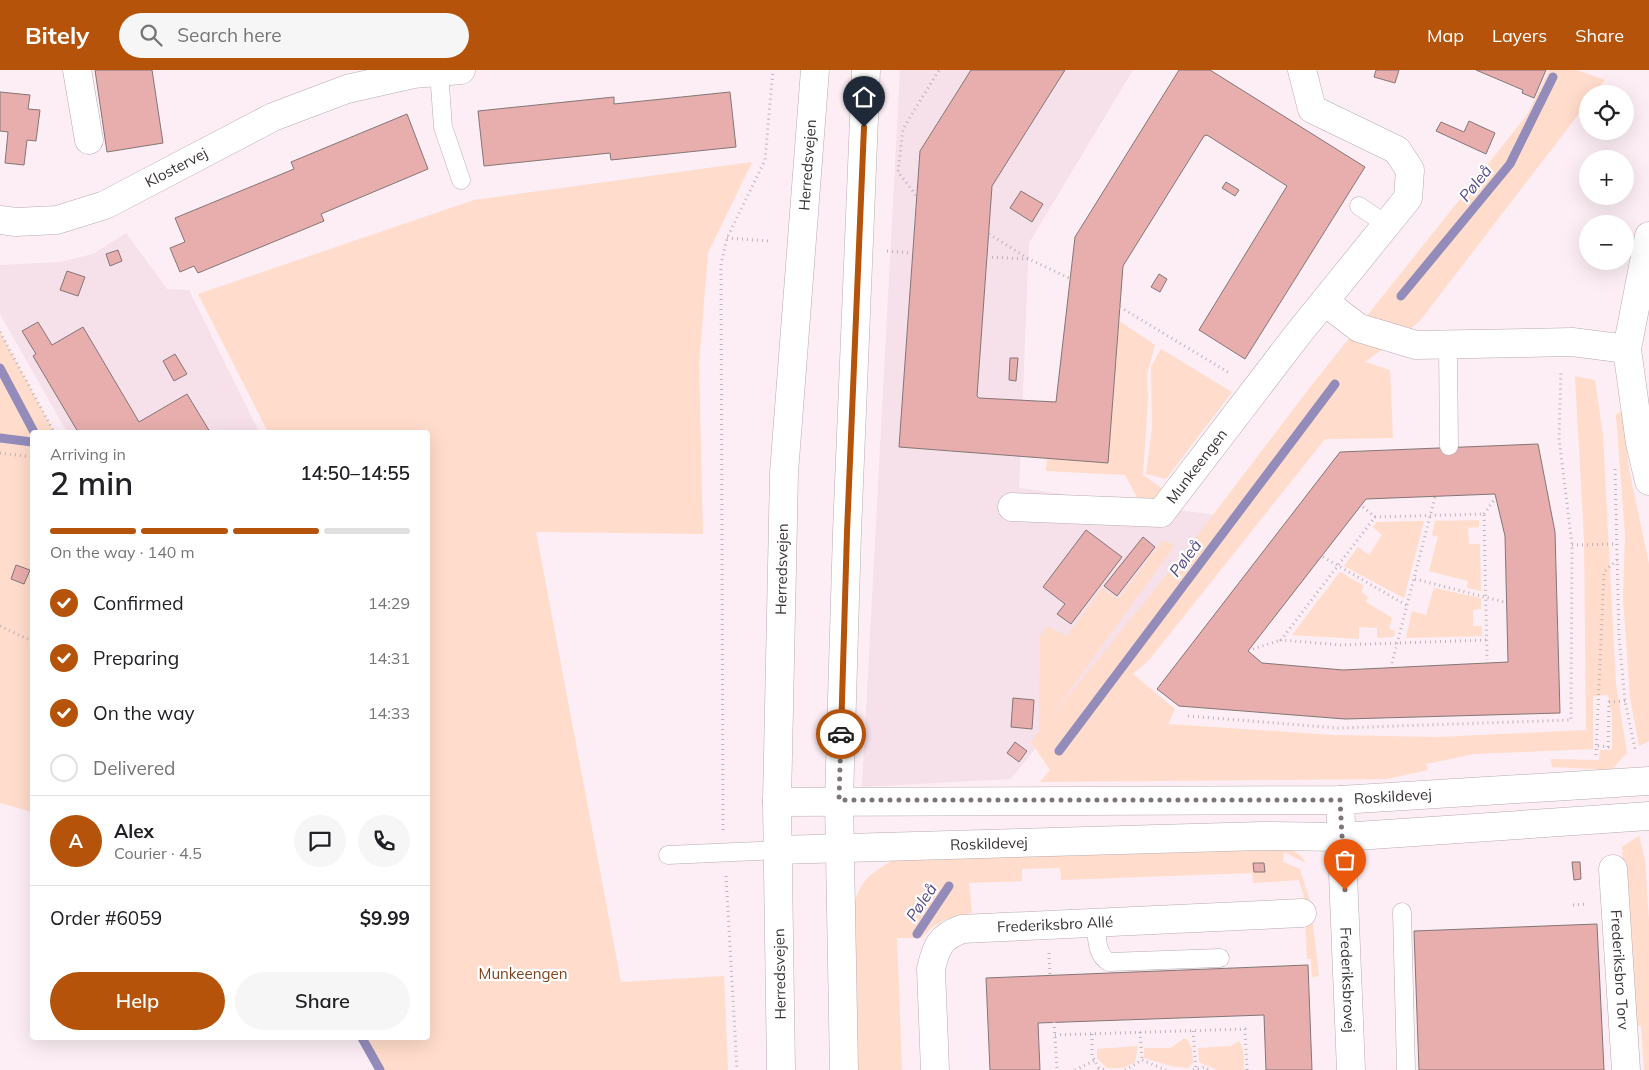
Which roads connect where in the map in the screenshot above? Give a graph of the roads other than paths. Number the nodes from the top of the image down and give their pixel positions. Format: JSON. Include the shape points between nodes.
{"nodes":[{"id":1,"x":77,"y":70,"type":"edge"},
{"id":2,"x":815,"y":70,"type":"edge"},
{"id":3,"x":866,"y":70,"type":"edge"},
{"id":4,"x":1302,"y":70,"type":"edge"},
{"id":5,"x":450,"y":71,"type":"edge"},
{"id":6,"x":346,"y":79,"type":"edge"},
{"id":7,"x":88,"y":140,"type":"dead end"},
{"id":8,"x":461,"y":180,"type":"dead end"},
{"id":9,"x":1359,"y":206,"type":"dead end"},
{"id":10,"x":0,"y":220,"type":"edge"},
{"id":11,"x":1387,"y":225,"type":"junction"},
{"id":12,"x":1649,"y":236,"type":"edge"},
{"id":13,"x":1325,"y":302,"type":"junction"},
{"id":14,"x":1448,"y":346,"type":"junction"},
{"id":15,"x":1627,"y":349,"type":"junction"},
{"id":16,"x":1449,"y":446,"type":"dead end"},
{"id":17,"x":1649,"y":480,"type":"edge"},
{"id":18,"x":1012,"y":507,"type":"dead end"},
{"id":19,"x":1649,"y":781,"type":"edge"},
{"id":20,"x":839,"y":800,"type":"junction"},
{"id":21,"x":1340,"y":800,"type":"junction"},
{"id":22,"x":777,"y":802,"type":"junction"},
{"id":23,"x":1649,"y":816,"type":"edge"},
{"id":24,"x":1342,"y":838,"type":"junction"},
{"id":25,"x":778,"y":850,"type":"junction"},
{"id":26,"x":840,"y":850,"type":"junction"},
{"id":27,"x":668,"y":855,"type":"dead end"},
{"id":28,"x":1613,"y":869,"type":"dead end"},
{"id":29,"x":1302,"y":912,"type":"dead end"},
{"id":30,"x":1402,"y":912,"type":"dead end"},
{"id":31,"x":1096,"y":924,"type":"junction"},
{"id":32,"x":1220,"y":958,"type":"dead end"},
{"id":33,"x":781,"y":1070,"type":"edge"},
{"id":34,"x":844,"y":1070,"type":"edge"},
{"id":35,"x":935,"y":1070,"type":"edge"},
{"id":36,"x":1351,"y":1070,"type":"edge"},
{"id":37,"x":1406,"y":1070,"type":"edge"},
{"id":38,"x":1626,"y":1070,"type":"edge"}],
"edges":[{"from":1,"to":7,"type":"street"},
{"from":2,"to":22,"type":"street","name":"Herredsvejen","via":[[784,474]]},
{"from":3,"to":20,"type":"street"},
{"from":4,"to":11,"type":"street","name":"Munkeengen","via":[[1312,109],[1397,150],[1410,170],[1408,198]]},
{"from":5,"to":6,"type":"street","name":"Klostervej"},
{"from":5,"to":8,"type":"lane","via":[[443,127]]},
{"from":6,"to":10,"type":"street","name":"Klostervej","via":[[105,205],[57,220]]},
{"from":9,"to":11,"type":"lane"},
{"from":11,"to":13,"type":"street","name":"Munkeengen"},
{"from":12,"to":15,"type":"street"},
{"from":13,"to":14,"type":"street","via":[[1359,328],[1406,343]]},
{"from":13,"to":18,"type":"street","name":"Munkeengen","via":[[1161,513]]},
{"from":14,"to":15,"type":"street","via":[[1572,342]]},
{"from":14,"to":16,"type":"lane"},
{"from":15,"to":17,"type":"street","via":[[1640,443]]},
{"from":19,"to":21,"type":"street","name":"Roskildevej"},
{"from":20,"to":21,"type":"street","name":"Roskildevej"},
{"from":20,"to":22,"type":"street","name":"Roskildevej"},
{"from":20,"to":26,"type":"street"},
{"from":21,"to":24,"type":"street","name":"Frederiksbrovej"},
{"from":22,"to":25,"type":"street","name":"Herredsvejen"},
{"from":23,"to":24,"type":"street","name":"Roskildevej"},
{"from":24,"to":26,"type":"street","name":"Roskildevej","via":[[1262,836]]},
{"from":24,"to":36,"type":"street","name":"Frederiksbrovej"},
{"from":25,"to":26,"type":"street","name":"Roskildevej"},
{"from":25,"to":27,"type":"lane"},
{"from":25,"to":33,"type":"street","name":"Herredsvejen"},
{"from":26,"to":34,"type":"street"},
{"from":28,"to":38,"type":"street","name":"Frederiksbro Torv"},
{"from":29,"to":31,"type":"street","name":"Frederiksbro Allé"},
{"from":30,"to":37,"type":"lane"},
{"from":31,"to":32,"type":"lane","via":[[1099,951],[1109,962]]},
{"from":31,"to":35,"type":"street","name":"Frederiksbro Allé","via":[[962,930],[948,934],[937,949],[931,970]]}]}
